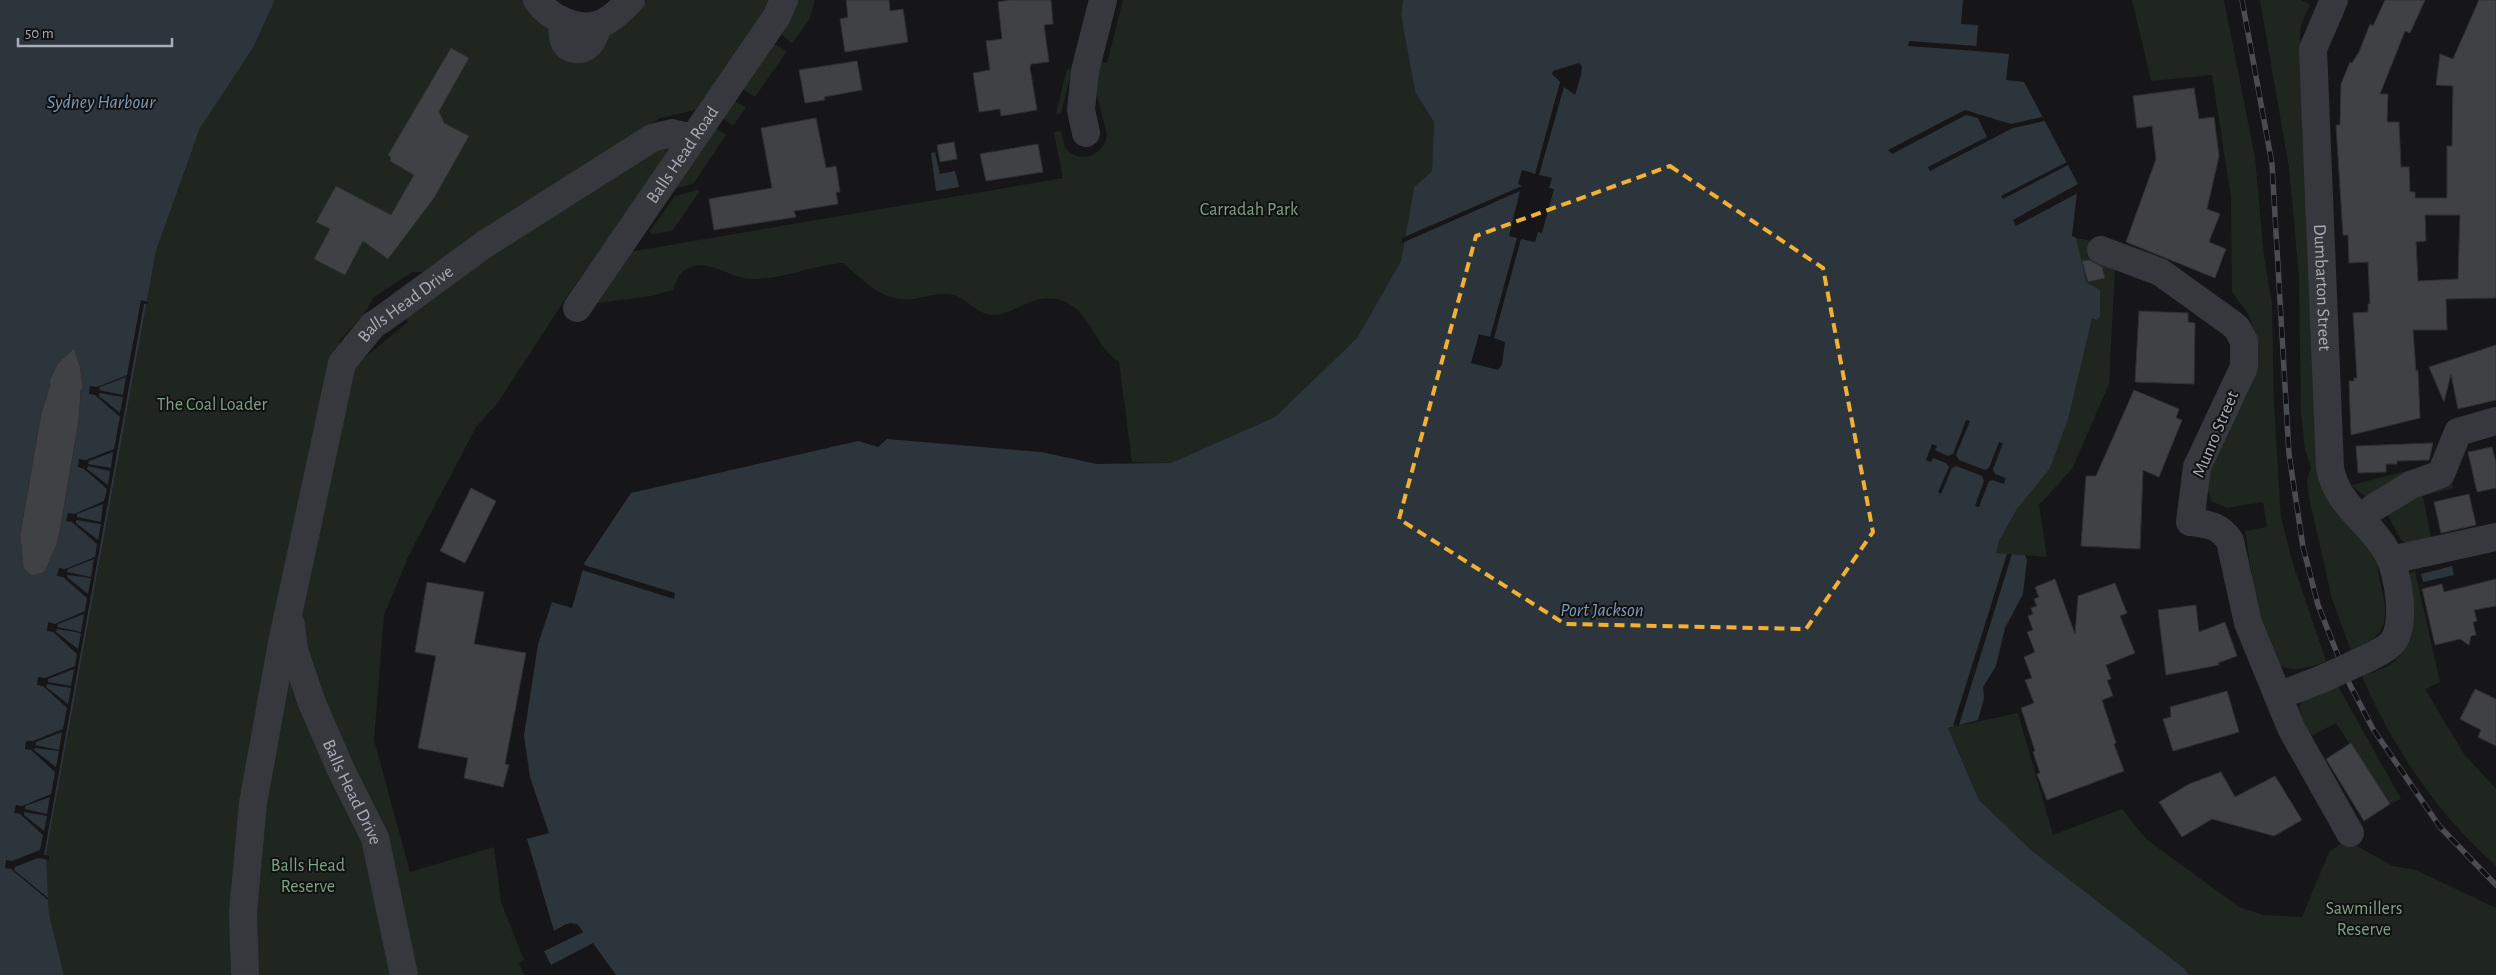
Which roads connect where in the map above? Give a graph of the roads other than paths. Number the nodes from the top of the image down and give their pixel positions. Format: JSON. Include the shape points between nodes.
{"nodes":[{"id":1,"x":537,"y":0,"type":"edge"},
{"id":2,"x":631,"y":0,"type":"edge"},
{"id":3,"x":784,"y":0,"type":"edge"},
{"id":4,"x":1102,"y":0,"type":"edge"},
{"id":5,"x":2334,"y":0,"type":"edge"},
{"id":6,"x":1086,"y":133,"type":"dead end"},
{"id":7,"x":693,"y":138,"type":"junction"},
{"id":8,"x":2101,"y":250,"type":"dead end"},
{"id":9,"x":577,"y":308,"type":"dead end"},
{"id":10,"x":2496,"y":421,"type":"edge"},
{"id":11,"x":2373,"y":508,"type":"dead end"},
{"id":12,"x":2496,"y":536,"type":"edge"},
{"id":13,"x":2391,"y":560,"type":"junction"},
{"id":14,"x":290,"y":611,"type":"junction"},
{"id":15,"x":2278,"y":696,"type":"junction"},
{"id":16,"x":312,"y":703,"type":"junction"},
{"id":17,"x":272,"y":706,"type":"junction"},
{"id":18,"x":2350,"y":833,"type":"dead end"},
{"id":19,"x":245,"y":975,"type":"edge"},
{"id":20,"x":404,"y":975,"type":"edge"}],
"edges":[{"from":1,"to":2,"type":"street","via":[[544,10],[564,22],[598,25]]},
{"from":3,"to":7,"type":"street","name":"Balls Head Road","via":[[777,16]]},
{"from":4,"to":6,"type":"street","via":[[1085,71],[1081,110]]},
{"from":5,"to":13,"type":"street","name":"Dumbarton Street","via":[[2313,49],[2330,468],[2338,493],[2381,543]]},
{"from":7,"to":9,"type":"street","name":"Balls Head Road"},
{"from":7,"to":14,"type":"street","name":"Balls Head Drive","via":[[672,133],[652,138],[486,244],[373,326],[342,363]]},
{"from":8,"to":15,"type":"street","name":"Munro Street","via":[[2160,272],[2231,323],[2244,341],[2244,367],[2195,475],[2190,522],[2215,526],[2230,541],[2248,623]]},
{"from":10,"to":11,"type":"street","via":[[2458,432],[2441,474],[2411,485]]},
{"from":12,"to":13,"type":"street"},
{"from":13,"to":15,"type":"street","bridge":true,"via":[[2400,625],[2391,644],[2368,658]]},
{"from":14,"to":16,"type":"street","name":"Balls Head Drive","via":[[294,650]]},
{"from":14,"to":17,"type":"street","name":"Balls Head Drive"},
{"from":15,"to":18,"type":"street","name":"Munro Street","via":[[2291,728]]},
{"from":16,"to":17,"type":"street","via":[[290,702]]},
{"from":16,"to":20,"type":"street","name":"Balls Head Drive","via":[[375,838]]},
{"from":17,"to":19,"type":"street","name":"Balls Head Drive","via":[[252,813],[242,912]]}]}
